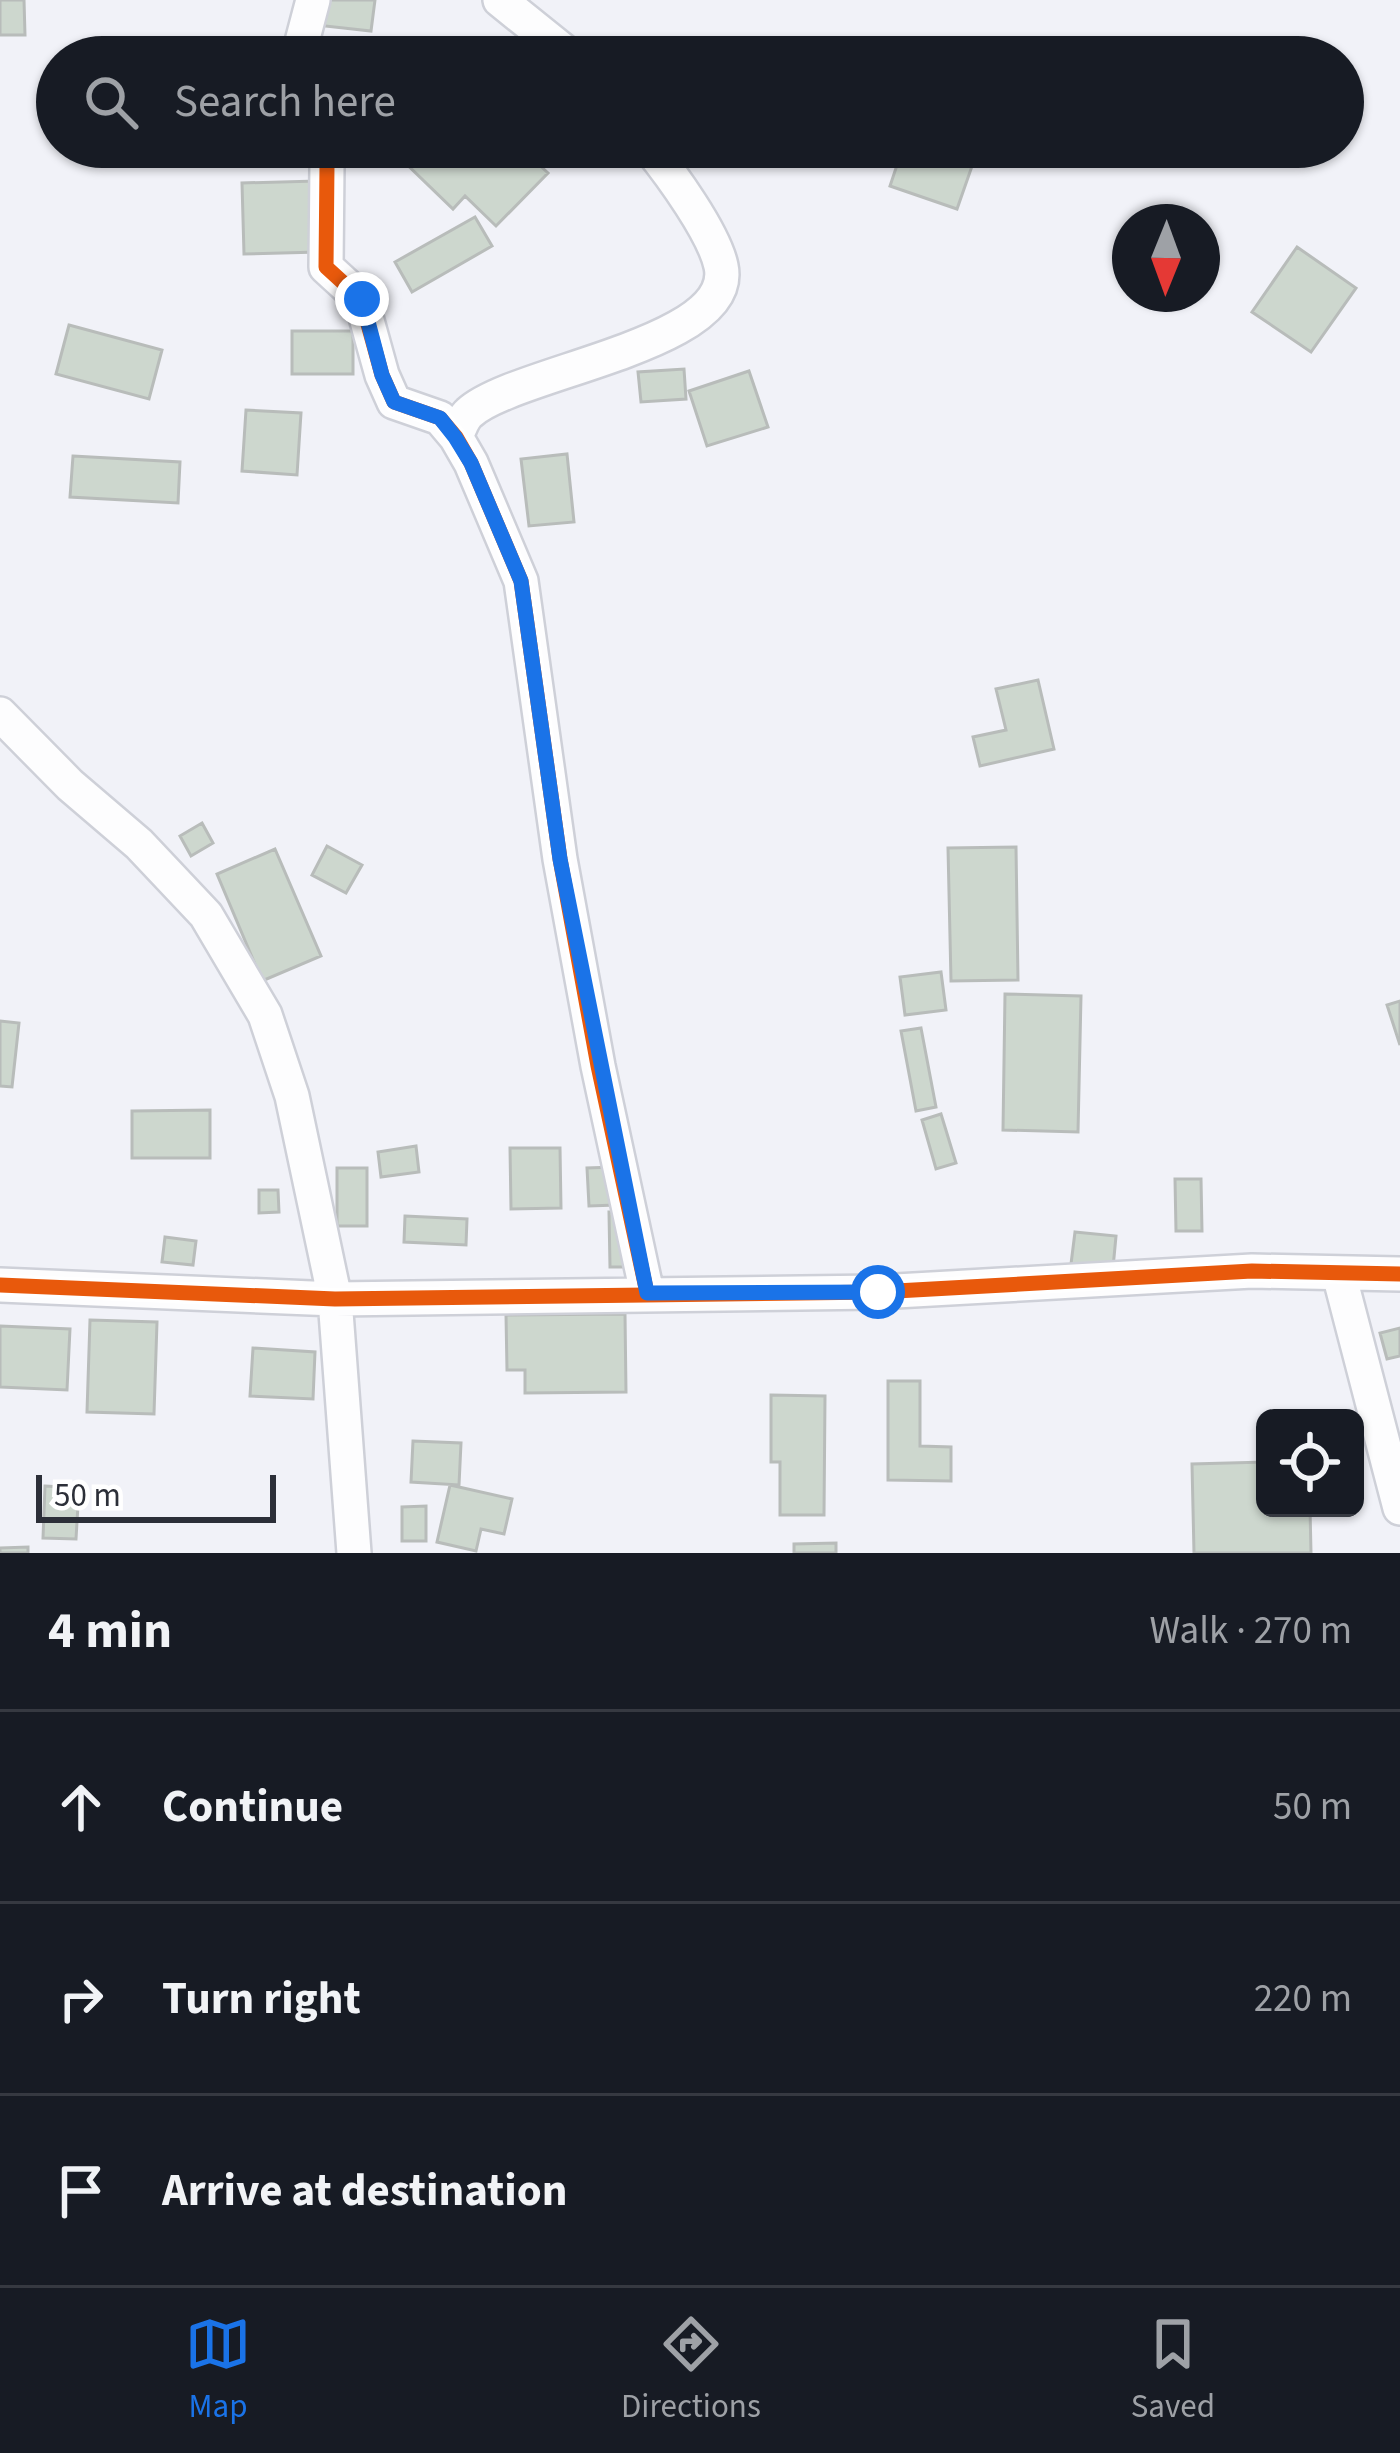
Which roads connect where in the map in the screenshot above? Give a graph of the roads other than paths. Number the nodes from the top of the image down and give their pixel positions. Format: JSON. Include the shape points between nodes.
{"nodes":[{"id":1,"x":313,"y":0,"type":"edge"},
{"id":2,"x":500,"y":0,"type":"edge"},
{"id":3,"x":304,"y":36,"type":"edge"},
{"id":4,"x":545,"y":36,"type":"edge"},
{"id":5,"x":327,"y":168,"type":"edge"},
{"id":6,"x":666,"y":168,"type":"edge"},
{"id":7,"x":462,"y":425,"type":"junction"},
{"id":8,"x":0,"y":714,"type":"edge"},
{"id":9,"x":1339,"y":1274,"type":"junction"},
{"id":10,"x":1400,"y":1274,"type":"edge"},
{"id":11,"x":0,"y":1285,"type":"edge"},
{"id":12,"x":647,"y":1293,"type":"junction"},
{"id":13,"x":335,"y":1299,"type":"junction"},
{"id":14,"x":1400,"y":1508,"type":"edge"},
{"id":15,"x":354,"y":1553,"type":"edge"}],
"edges":[{"from":1,"to":3,"type":"street"},
{"from":2,"to":4,"type":"street"},
{"from":5,"to":7,"type":"street","via":[[326,267],[362,299],[394,402]]},
{"from":6,"to":7,"type":"street","via":[[722,267],[720,290],[702,314],[649,342],[515,388]]},
{"from":7,"to":12,"type":"street","via":[[521,581],[560,859]]},
{"from":8,"to":13,"type":"street","via":[[206,915],[265,1015],[292,1096]]},
{"from":9,"to":10,"type":"street"},
{"from":9,"to":12,"type":"street"},
{"from":9,"to":14,"type":"street"},
{"from":11,"to":13,"type":"street"},
{"from":12,"to":13,"type":"street"},
{"from":13,"to":15,"type":"street"}]}
